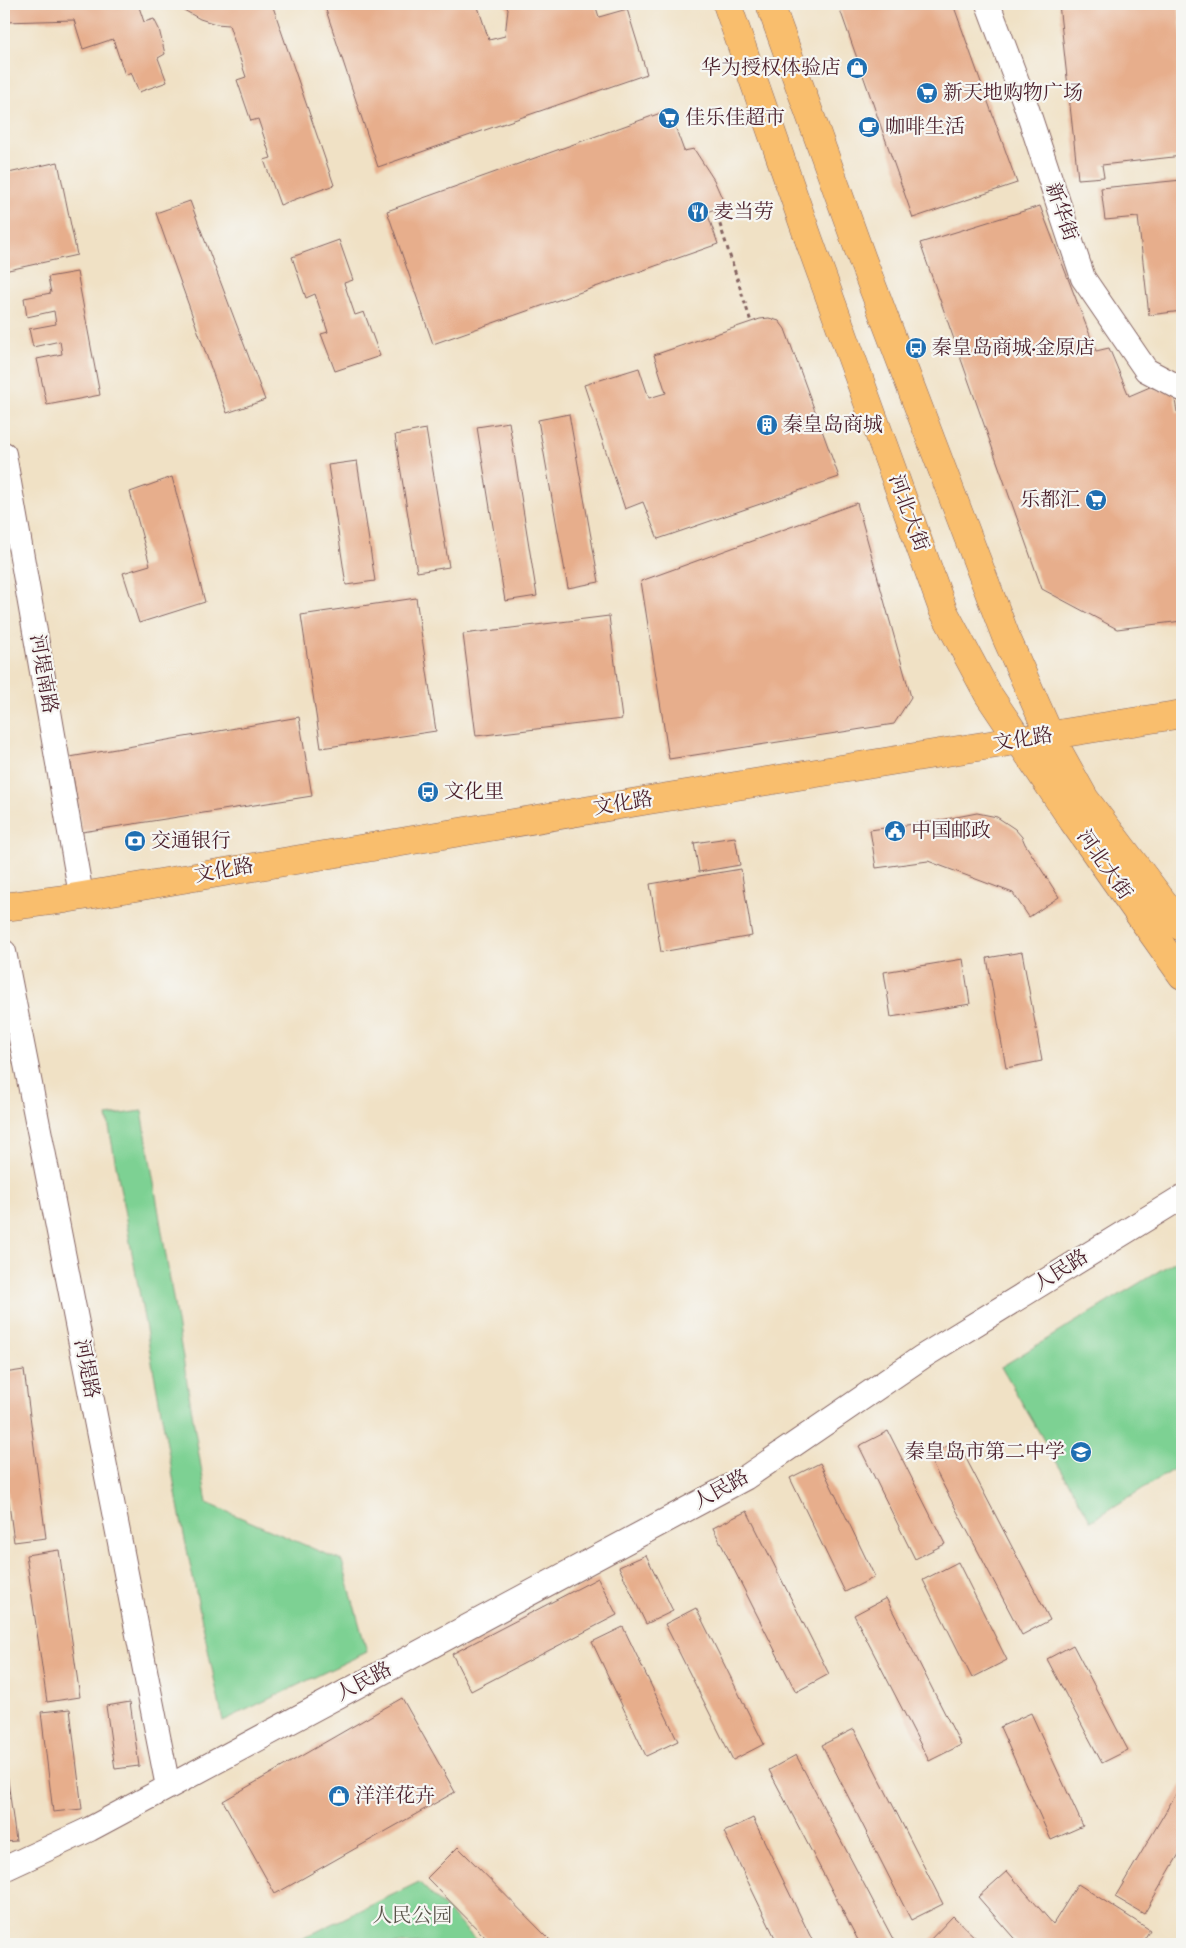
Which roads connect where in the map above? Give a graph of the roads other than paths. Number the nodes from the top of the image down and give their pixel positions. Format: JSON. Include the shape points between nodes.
{"nodes":[{"id":1,"x":727,"y":4,"type":"edge"},
{"id":2,"x":770,"y":4,"type":"edge"},
{"id":3,"x":988,"y":4,"type":"edge"},
{"id":4,"x":1182,"y":389,"type":"edge"},
{"id":5,"x":4,"y":454,"type":"edge"},
{"id":6,"x":1182,"y":714,"type":"edge"},
{"id":7,"x":1050,"y":736,"type":"junction"},
{"id":8,"x":1019,"y":740,"type":"junction"},
{"id":9,"x":73,"y":897,"type":"junction"},
{"id":10,"x":4,"y":907,"type":"edge"},
{"id":11,"x":1182,"y":927,"type":"edge"},
{"id":12,"x":4,"y":952,"type":"edge"},
{"id":13,"x":1182,"y":975,"type":"edge"},
{"id":14,"x":1182,"y":1197,"type":"edge"},
{"id":15,"x":168,"y":1787,"type":"junction"},
{"id":16,"x":4,"y":1869,"type":"edge"}],
"edges":[{"from":1,"to":8,"type":"main road","name":"河北大街","via":[[943,610],[988,694]]},
{"from":2,"to":7,"type":"main road","via":[[862,259],[999,619]]},
{"from":3,"to":4,"type":"street","name":"新华街","via":[[1024,100],[1083,278],[1146,370]]},
{"from":5,"to":9,"type":"street","name":"河堤南路"},
{"from":6,"to":7,"type":"main road","name":"文化路"},
{"from":7,"to":8,"type":"main road","name":"文化路"},
{"from":7,"to":11,"type":"main road","via":[[1085,799]]},
{"from":8,"to":9,"type":"main road","name":"文化路"},
{"from":8,"to":13,"type":"main road","name":"河北大街"},
{"from":9,"to":10,"type":"main road","name":"文化路"},
{"from":12,"to":15,"type":"street","name":"河堤路"},
{"from":14,"to":15,"type":"street","name":"人民路","via":[[922,1357],[745,1478]]},
{"from":15,"to":16,"type":"street","via":[[90,1829]]}]}
